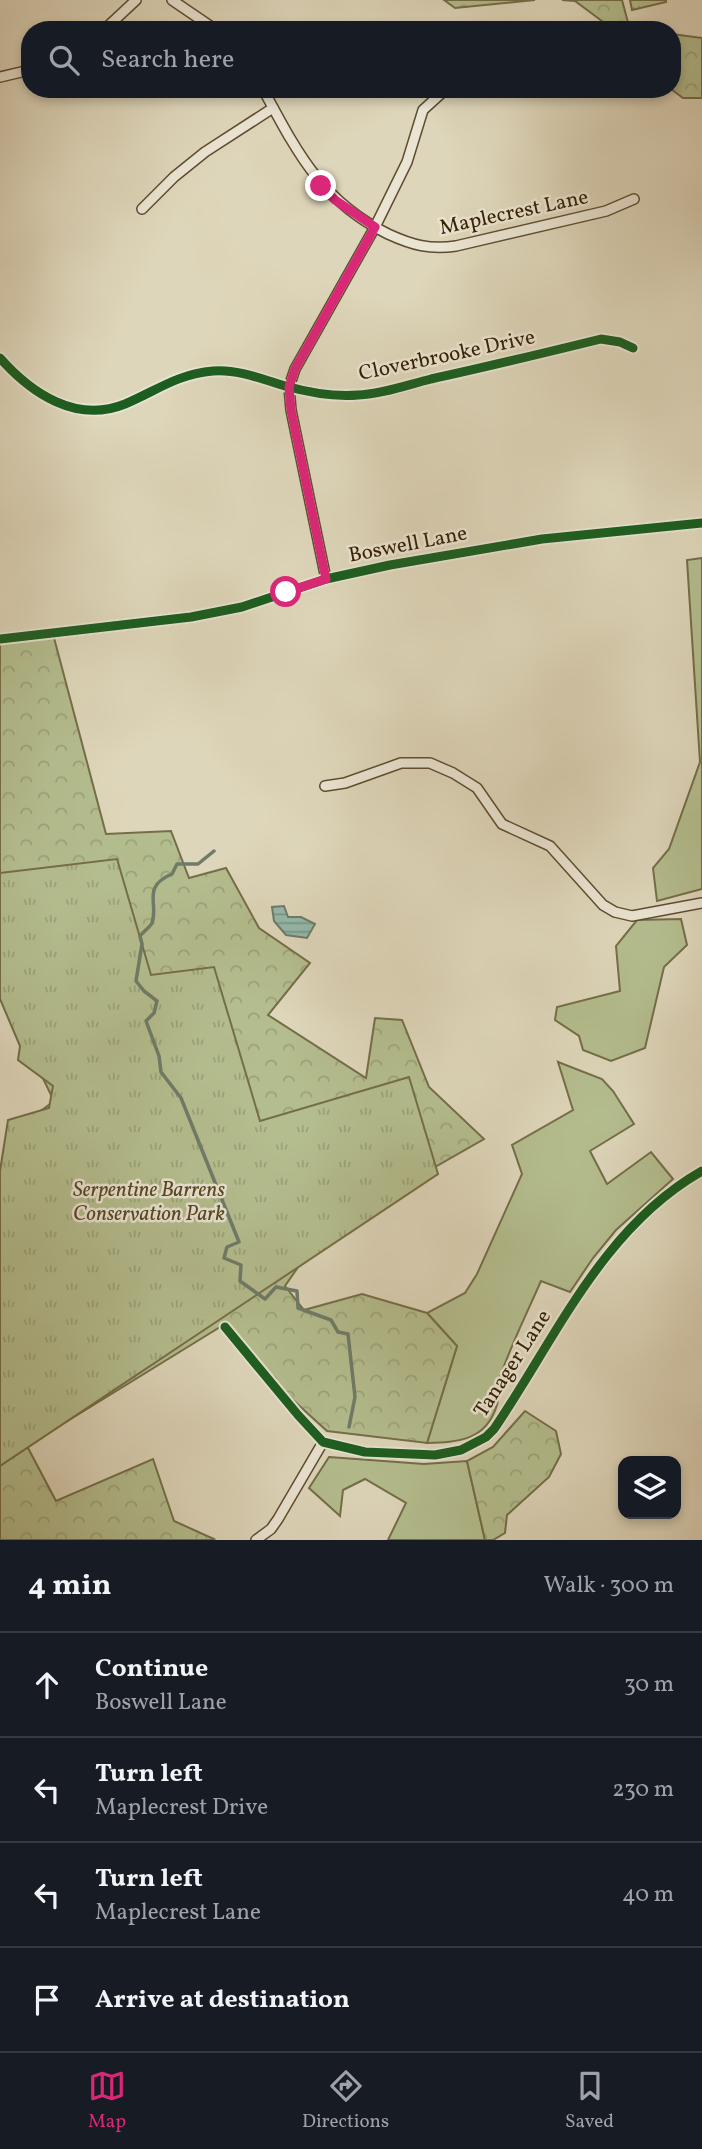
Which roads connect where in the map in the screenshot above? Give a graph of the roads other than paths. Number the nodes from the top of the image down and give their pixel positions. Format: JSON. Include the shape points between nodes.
{"nodes":[{"id":1,"x":136,"y":0,"type":"edge"},
{"id":2,"x":172,"y":0,"type":"edge"},
{"id":3,"x":114,"y":21,"type":"edge"},
{"id":4,"x":203,"y":21,"type":"edge"},
{"id":5,"x":21,"y":72,"type":"edge"},
{"id":6,"x":0,"y":77,"type":"edge"},
{"id":7,"x":268,"y":98,"type":"edge"},
{"id":8,"x":437,"y":98,"type":"edge"},
{"id":9,"x":273,"y":108,"type":"junction"},
{"id":10,"x":634,"y":199,"type":"dead end"},
{"id":11,"x":142,"y":209,"type":"dead end"},
{"id":12,"x":375,"y":227,"type":"junction"},
{"id":13,"x":633,"y":348,"type":"dead end"},
{"id":14,"x":0,"y":358,"type":"edge"},
{"id":15,"x":289,"y":387,"type":"junction"},
{"id":16,"x":702,"y":523,"type":"edge"},
{"id":17,"x":326,"y":579,"type":"junction"},
{"id":18,"x":0,"y":639,"type":"edge"},
{"id":19,"x":325,"y":786,"type":"dead end"},
{"id":20,"x":702,"y":903,"type":"edge"},
{"id":21,"x":702,"y":1171,"type":"edge"},
{"id":22,"x":225,"y":1327,"type":"dead end"},
{"id":23,"x":323,"y":1442,"type":"junction"},
{"id":24,"x":256,"y":1540,"type":"edge"}],
"edges":[{"from":1,"to":3,"type":"street"},
{"from":2,"to":4,"type":"street"},
{"from":5,"to":6,"type":"street"},
{"from":7,"to":9,"type":"street","name":"Maplecrest Lane"},
{"from":8,"to":12,"type":"street","via":[[424,110],[407,162]]},
{"from":9,"to":11,"type":"street","via":[[205,152]]},
{"from":9,"to":12,"type":"street","name":"Maplecrest Lane","via":[[321,186]]},
{"from":10,"to":12,"type":"street","name":"Maplecrest Lane","via":[[606,211],[436,249],[422,248]]},
{"from":12,"to":15,"type":"street"},
{"from":13,"to":15,"type":"street","name":"Cloverbrooke Drive","via":[[601,340],[359,396]]},
{"from":14,"to":15,"type":"street","name":"Cloverbrooke Drive","via":[[33,389],[67,407],[85,410],[123,405],[172,380],[216,371],[238,372]]},
{"from":15,"to":17,"type":"street"},
{"from":16,"to":17,"type":"street","name":"Boswell Lane","via":[[542,539]]},
{"from":17,"to":18,"type":"street","name":"Boswell Lane","via":[[242,607],[191,617]]},
{"from":19,"to":20,"type":"street","via":[[401,763],[430,763],[477,788],[502,824],[550,846],[603,905],[615,912],[632,916]]},
{"from":21,"to":23,"type":"street","name":"Tanager Lane","via":[[640,1217],[617,1242],[486,1437],[461,1450],[435,1455],[365,1452]]},
{"from":22,"to":23,"type":"street"},
{"from":23,"to":24,"type":"street","via":[[278,1519]]}]}
